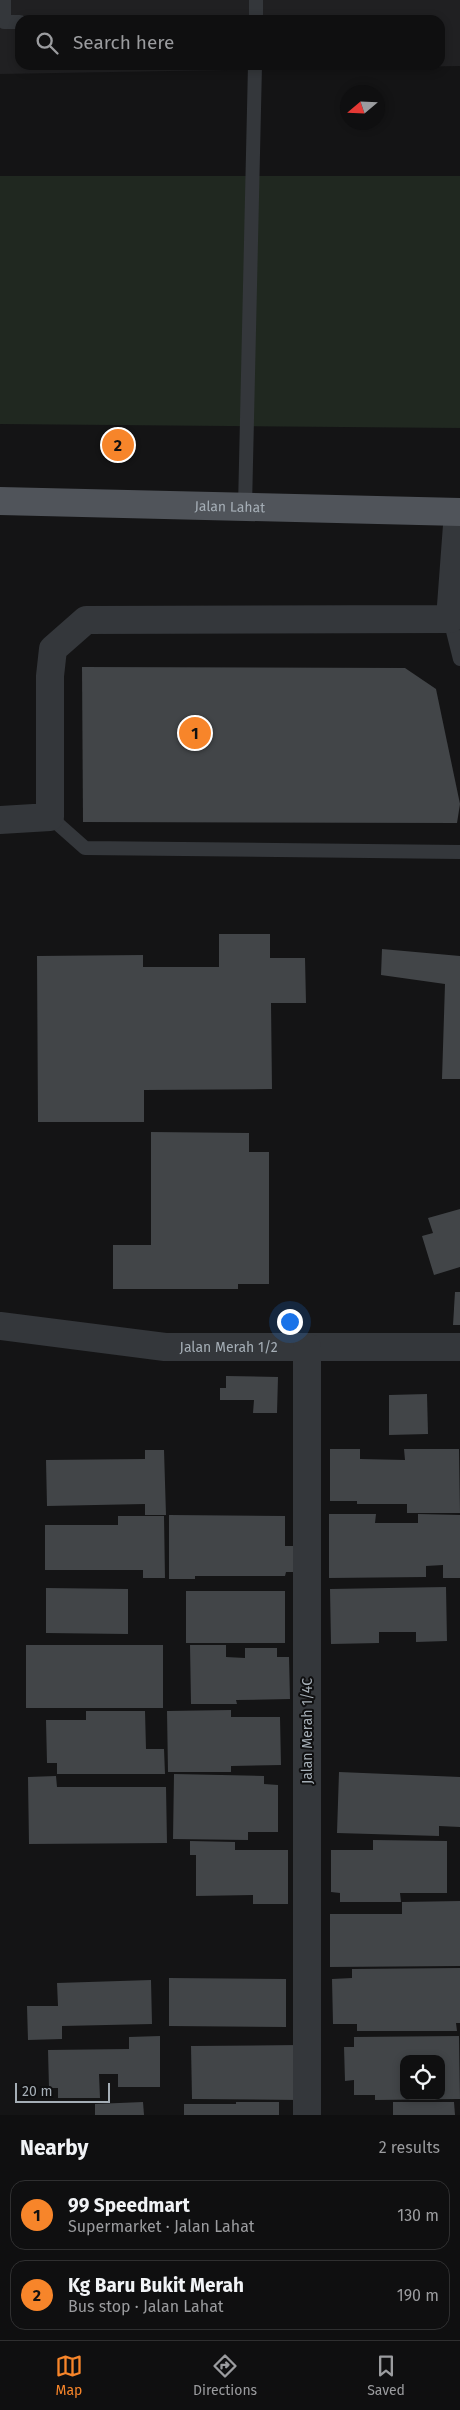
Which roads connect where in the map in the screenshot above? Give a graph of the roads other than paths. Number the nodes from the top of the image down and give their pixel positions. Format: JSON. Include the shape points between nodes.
{"nodes":[{"id":1,"x":4,"y":0,"type":"edge"},
{"id":2,"x":256,"y":0,"type":"edge"},
{"id":3,"x":256,"y":15,"type":"edge"},
{"id":4,"x":15,"y":22,"type":"edge"},
{"id":5,"x":255,"y":70,"type":"edge"},
{"id":6,"x":0,"y":501,"type":"edge"},
{"id":7,"x":245,"y":507,"type":"junction"},
{"id":8,"x":459,"y":512,"type":"edge"},
{"id":9,"x":450,"y":619,"type":"junction"},
{"id":10,"x":460,"y":658,"type":"edge"},
{"id":11,"x":50,"y":817,"type":"junction"},
{"id":12,"x":0,"y":820,"type":"edge"},
{"id":13,"x":460,"y":852,"type":"edge"},
{"id":14,"x":0,"y":1326,"type":"edge"},
{"id":15,"x":460,"y":1347,"type":"edge"},
{"id":16,"x":307,"y":1348,"type":"junction"},
{"id":17,"x":307,"y":2115,"type":"edge"}],
"edges":[{"from":1,"to":4,"type":"lane","via":[[4,22]]},
{"from":2,"to":3,"type":"lane"},
{"from":5,"to":7,"type":"lane"},
{"from":6,"to":7,"type":"main road","name":"Jalan Lahat"},
{"from":7,"to":8,"type":"main road","name":"Jalan Lahat"},
{"from":8,"to":9,"type":"street"},
{"from":9,"to":10,"type":"lane"},
{"from":9,"to":11,"type":"street","via":[[86,620],[53,649],[50,676]]},
{"from":11,"to":12,"type":"street"},
{"from":11,"to":13,"type":"lane","via":[[85,848]]},
{"from":14,"to":16,"type":"street","name":"Jalan Merah 1/2","via":[[165,1347]]},
{"from":15,"to":16,"type":"street","name":"Jalan Merah 1/2"},
{"from":16,"to":17,"type":"street","name":"Jalan Merah 1/4C"}]}
